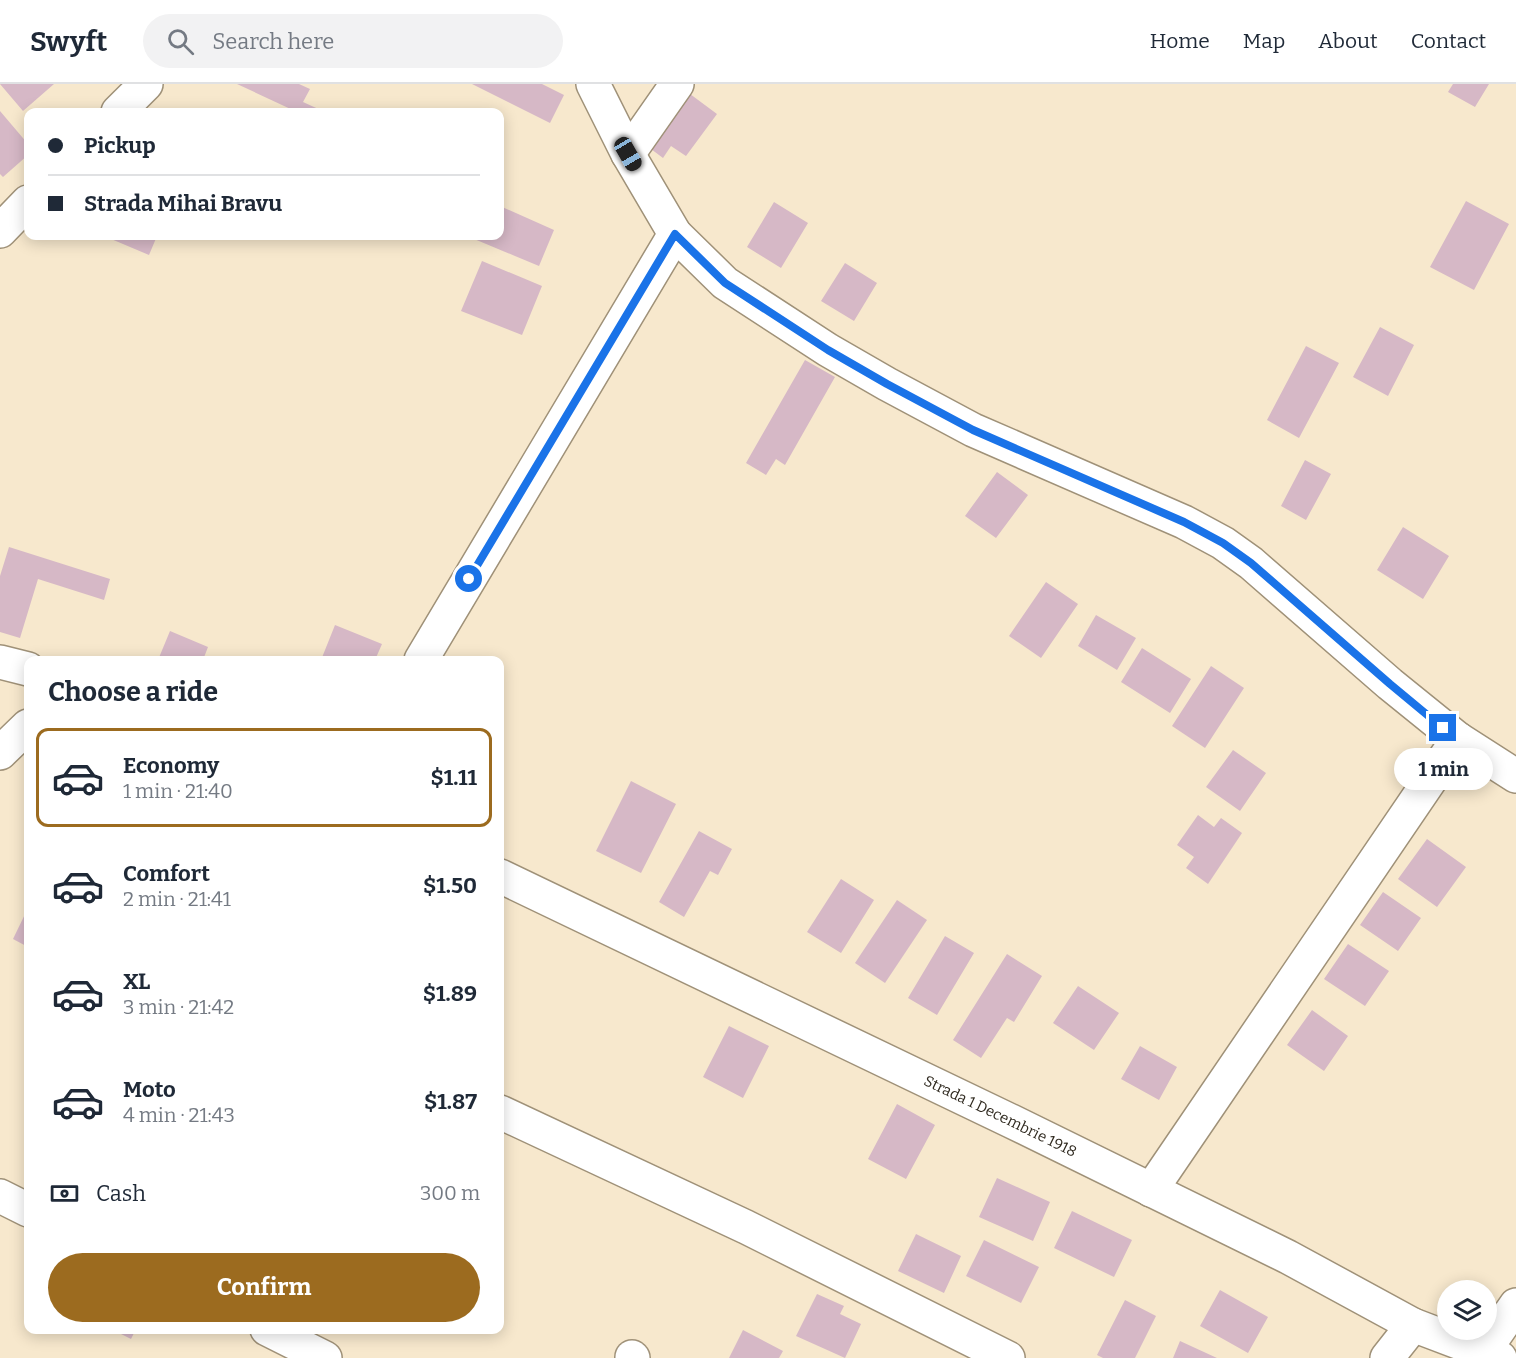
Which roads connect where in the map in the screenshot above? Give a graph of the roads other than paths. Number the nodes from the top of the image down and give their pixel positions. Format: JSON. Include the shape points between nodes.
{"nodes":[{"id":1,"x":593,"y":84,"type":"edge"},
{"id":2,"x":676,"y":84,"type":"edge"},
{"id":3,"x":628,"y":154,"type":"junction"},
{"id":4,"x":24,"y":206,"type":"edge"},
{"id":5,"x":0,"y":231,"type":"edge"},
{"id":6,"x":675,"y":234,"type":"junction"},
{"id":7,"x":423,"y":656,"type":"edge"},
{"id":8,"x":0,"y":662,"type":"edge"},
{"id":9,"x":24,"y":668,"type":"edge"},
{"id":10,"x":24,"y":730,"type":"edge"},
{"id":11,"x":1458,"y":739,"type":"junction"},
{"id":12,"x":0,"y":753,"type":"edge"},
{"id":13,"x":1516,"y":776,"type":"edge"},
{"id":14,"x":504,"y":878,"type":"edge"},
{"id":15,"x":504,"y":1114,"type":"edge"},
{"id":16,"x":1151,"y":1190,"type":"junction"},
{"id":17,"x":0,"y":1196,"type":"edge"},
{"id":18,"x":24,"y":1208,"type":"edge"},
{"id":19,"x":1516,"y":1305,"type":"edge"},
{"id":20,"x":1413,"y":1325,"type":"junction"},
{"id":21,"x":277,"y":1334,"type":"edge"},
{"id":22,"x":1492,"y":1354,"type":"edge"},
{"id":23,"x":325,"y":1358,"type":"edge"},
{"id":24,"x":1008,"y":1358,"type":"edge"},
{"id":25,"x":1387,"y":1358,"type":"edge"}],
"edges":[{"from":1,"to":3,"type":"street"},
{"from":2,"to":3,"type":"street"},
{"from":3,"to":6,"type":"street"},
{"from":4,"to":5,"type":"street"},
{"from":6,"to":7,"type":"street"},
{"from":6,"to":11,"type":"street","via":[[725,283],[887,384],[973,430],[1184,522],[1223,543]]},
{"from":8,"to":9,"type":"street"},
{"from":10,"to":12,"type":"street"},
{"from":11,"to":13,"type":"street"},
{"from":11,"to":16,"type":"street"},
{"from":14,"to":16,"type":"street","name":"Strada 1 Decembrie 1918"},
{"from":15,"to":24,"type":"street","via":[[746,1227]]},
{"from":16,"to":20,"type":"street","name":"Strada 1 Decembrie 1918","via":[[1288,1257]]},
{"from":17,"to":18,"type":"street"},
{"from":19,"to":22,"type":"street"},
{"from":20,"to":22,"type":"street","name":"Strada 1 Decembrie 1918"},
{"from":20,"to":25,"type":"street"},
{"from":21,"to":23,"type":"street"}]}
